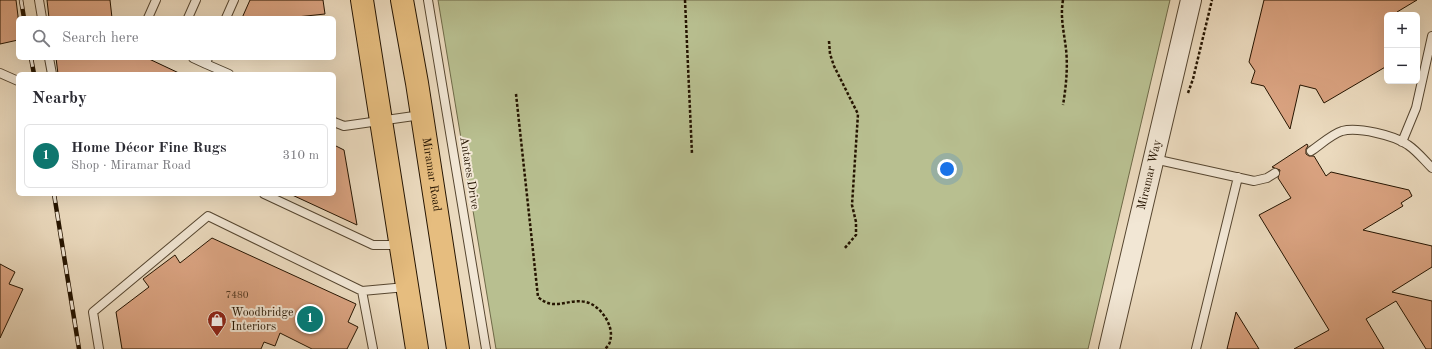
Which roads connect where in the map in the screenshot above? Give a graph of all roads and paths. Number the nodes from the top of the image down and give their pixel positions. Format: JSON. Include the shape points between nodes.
{"nodes":[{"id":1,"x":39,"y":0,"type":"edge"},
{"id":2,"x":156,"y":0,"type":"edge"},
{"id":3,"x":196,"y":0,"type":"edge"},
{"id":4,"x":234,"y":0,"type":"edge"},
{"id":5,"x":362,"y":0,"type":"edge"},
{"id":6,"x":402,"y":0,"type":"edge"},
{"id":7,"x":428,"y":0,"type":"edge"},
{"id":8,"x":685,"y":0,"type":"edge"},
{"id":9,"x":1062,"y":0,"type":"edge"},
{"id":10,"x":1191,"y":0,"type":"edge"},
{"id":11,"x":42,"y":16,"type":"edge"},
{"id":12,"x":149,"y":16,"type":"edge"},
{"id":13,"x":189,"y":16,"type":"edge"},
{"id":14,"x":227,"y":16,"type":"edge"},
{"id":15,"x":1432,"y":36,"type":"edge"},
{"id":16,"x":829,"y":41,"type":"dead end"},
{"id":17,"x":49,"y":60,"type":"edge"},
{"id":18,"x":207,"y":61,"type":"edge"},
{"id":19,"x":52,"y":72,"type":"edge"},
{"id":20,"x":226,"y":72,"type":"edge"},
{"id":21,"x":0,"y":73,"type":"edge"},
{"id":22,"x":16,"y":80,"type":"edge"},
{"id":23,"x":516,"y":94,"type":"dead end"},
{"id":24,"x":1063,"y":105,"type":"dead end"},
{"id":25,"x":422,"y":115,"type":"junction"},
{"id":26,"x":381,"y":121,"type":"junction"},
{"id":27,"x":336,"y":123,"type":"edge"},
{"id":28,"x":1402,"y":142,"type":"junction"},
{"id":29,"x":1311,"y":151,"type":"dead end"},
{"id":30,"x":692,"y":154,"type":"dead end"},
{"id":31,"x":1154,"y":159,"type":"junction"},
{"id":32,"x":1432,"y":168,"type":"edge"},
{"id":33,"x":1275,"y":173,"type":"dead end"},
{"id":34,"x":1238,"y":177,"type":"junction"},
{"id":35,"x":268,"y":196,"type":"edge"},
{"id":36,"x":401,"y":245,"type":"junction"},
{"id":37,"x":844,"y":249,"type":"dead end"},
{"id":38,"x":407,"y":286,"type":"junction"},
{"id":39,"x":362,"y":291,"type":"junction"},
{"id":40,"x":99,"y":349,"type":"edge"},
{"id":41,"x":374,"y":349,"type":"edge"},
{"id":42,"x":417,"y":349,"type":"edge"},
{"id":43,"x":458,"y":349,"type":"edge"},
{"id":44,"x":486,"y":349,"type":"edge"},
{"id":45,"x":605,"y":349,"type":"edge"},
{"id":46,"x":1109,"y":349,"type":"edge"},
{"id":47,"x":1196,"y":349,"type":"edge"}],
"edges":[{"from":1,"to":11,"type":"lane"},
{"from":2,"to":12,"type":"lane"},
{"from":3,"to":13,"type":"lane"},
{"from":4,"to":14,"type":"lane"},
{"from":5,"to":26,"type":"main road"},
{"from":6,"to":25,"type":"main road","name":"Miramar Road"},
{"from":7,"to":44,"type":"lane","name":"Antares Drive"},
{"from":8,"to":30,"type":"path"},
{"from":9,"to":24,"type":"path","via":[[1061,16],[1066,51]]},
{"from":10,"to":31,"type":"street","name":"Miramar Way"},
{"from":15,"to":28,"type":"lane","via":[[1416,108]]},
{"from":16,"to":37,"type":"path","via":[[834,66],[858,114],[852,205],[856,235]]},
{"from":17,"to":19,"type":"lane"},
{"from":18,"to":20,"type":"lane"},
{"from":21,"to":22,"type":"lane"},
{"from":23,"to":45,"type":"path","via":[[538,297],[545,303],[585,302],[598,308],[609,325],[611,341]]},
{"from":25,"to":26,"type":"lane"},
{"from":25,"to":43,"type":"main road","name":"Miramar Road"},
{"from":26,"to":27,"type":"lane","via":[[344,126]]},
{"from":26,"to":36,"type":"main road"},
{"from":28,"to":29,"type":"lane","via":[[1387,136],[1351,130],[1341,131]]},
{"from":28,"to":32,"type":"lane","via":[[1416,151]]},
{"from":31,"to":34,"type":"lane"},
{"from":31,"to":46,"type":"street","name":"Miramar Way"},
{"from":33,"to":34,"type":"lane","via":[[1254,181]]},
{"from":34,"to":47,"type":"lane"},
{"from":35,"to":36,"type":"lane","via":[[373,245]]},
{"from":36,"to":38,"type":"main road"},
{"from":38,"to":39,"type":"lane"},
{"from":38,"to":42,"type":"main road"},
{"from":39,"to":40,"type":"lane","via":[[208,216],[92,312]]},
{"from":39,"to":41,"type":"lane"}]}
